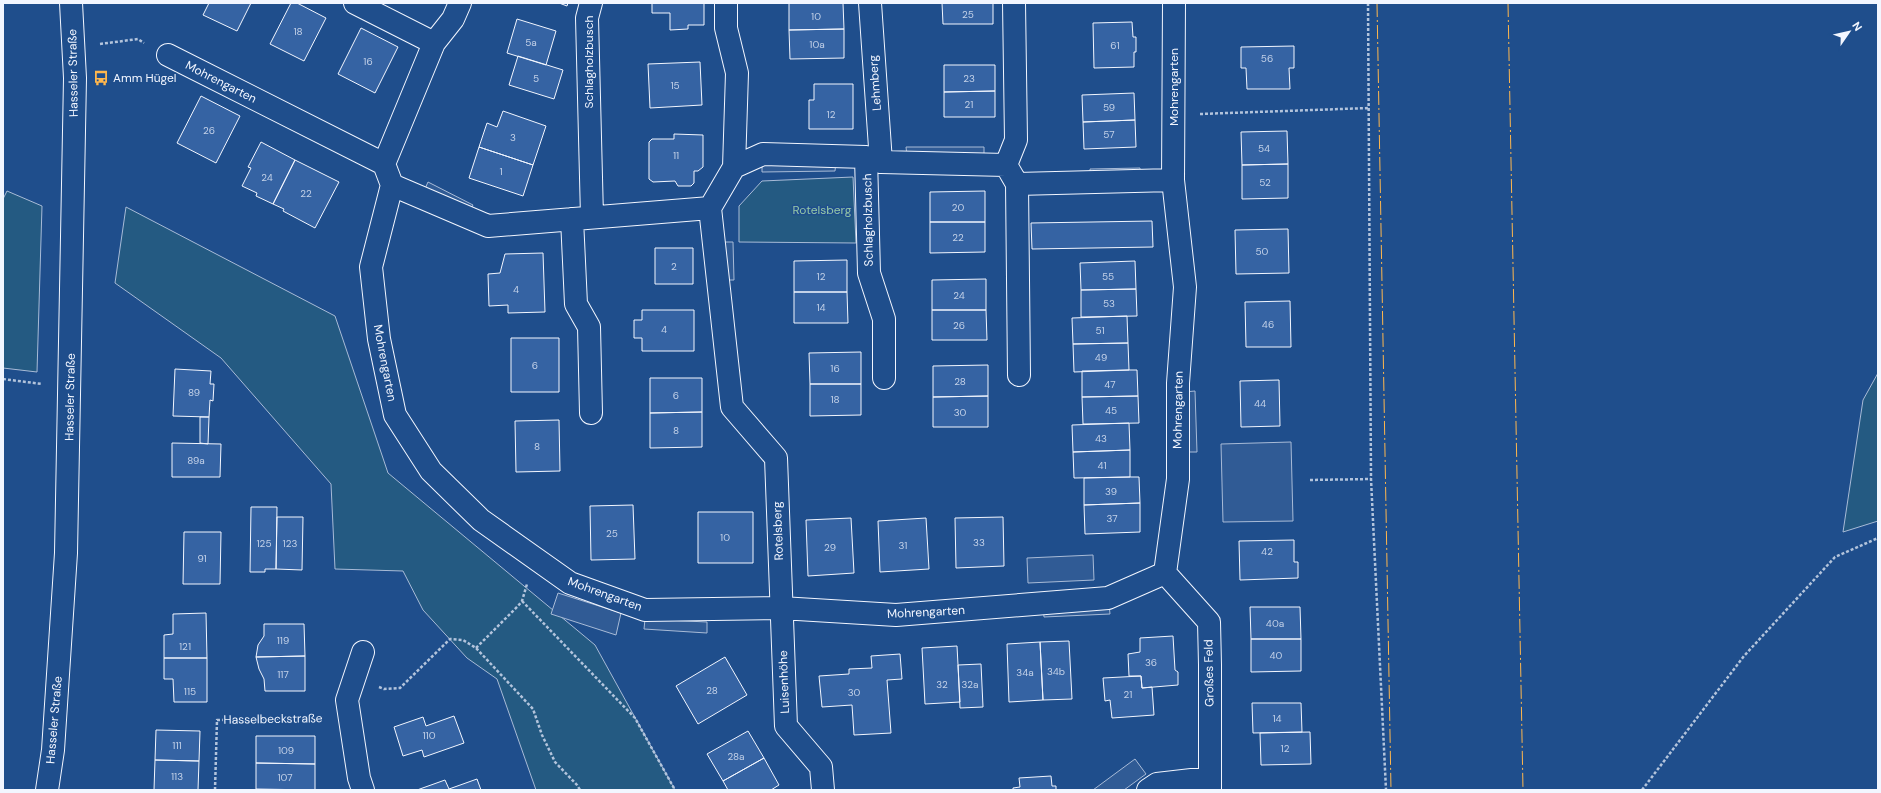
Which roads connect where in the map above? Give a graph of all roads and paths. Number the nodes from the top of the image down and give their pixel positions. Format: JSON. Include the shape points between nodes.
{"nodes":[{"id":1,"x":71,"y":3,"type":"edge"},
{"id":2,"x":355,"y":3,"type":"edge"},
{"id":3,"x":460,"y":3,"type":"edge"},
{"id":4,"x":591,"y":3,"type":"edge"},
{"id":5,"x":726,"y":3,"type":"edge"},
{"id":6,"x":870,"y":3,"type":"edge"},
{"id":7,"x":1014,"y":3,"type":"edge"},
{"id":8,"x":1174,"y":3,"type":"edge"},
{"id":9,"x":1368,"y":3,"type":"edge"},
{"id":10,"x":434,"y":43,"type":"junction"},
{"id":11,"x":74,"y":47,"type":"junction"},
{"id":12,"x":168,"y":55,"type":"joint"},
{"id":13,"x":1369,"y":108,"type":"junction"},
{"id":14,"x":1174,"y":115,"type":"junction"},
{"id":15,"x":873,"y":159,"type":"junction"},
{"id":16,"x":384,"y":164,"type":"junction"},
{"id":17,"x":1006,"y":165,"type":"junction"},
{"id":18,"x":734,"y":167,"type":"junction"},
{"id":19,"x":1173,"y":180,"type":"junction"},
{"id":20,"x":1017,"y":184,"type":"junction"},
{"id":21,"x":392,"y":185,"type":"junction"},
{"id":22,"x":710,"y":208,"type":"junction"},
{"id":23,"x":582,"y":218,"type":"junction"},
{"id":24,"x":1019,"y":375,"type":"dead end"},
{"id":25,"x":884,"y":378,"type":"dead end"},
{"id":26,"x":3,"y":379,"type":"edge"},
{"id":27,"x":70,"y":388,"type":"junction"},
{"id":28,"x":591,"y":413,"type":"dead end"},
{"id":29,"x":1371,"y":479,"type":"junction"},
{"id":30,"x":1310,"y":480,"type":"dead end"},
{"id":31,"x":1878,"y":538,"type":"edge"},
{"id":32,"x":1165,"y":573,"type":"junction"},
{"id":33,"x":522,"y":601,"type":"dead end"},
{"id":34,"x":518,"y":606,"type":"dead end"},
{"id":35,"x":781,"y":608,"type":"junction"},
{"id":36,"x":476,"y":648,"type":"junction"},
{"id":37,"x":363,"y":652,"type":"dead end"},
{"id":38,"x":354,"y":680,"type":"junction"},
{"id":39,"x":350,"y":717,"type":"junction"},
{"id":40,"x":1210,"y":784,"type":"edge"},
{"id":41,"x":47,"y":790,"type":"edge"},
{"id":42,"x":215,"y":790,"type":"edge"},
{"id":43,"x":363,"y":790,"type":"edge"},
{"id":44,"x":580,"y":790,"type":"edge"},
{"id":45,"x":675,"y":790,"type":"edge"},
{"id":46,"x":823,"y":790,"type":"edge"},
{"id":47,"x":1148,"y":790,"type":"edge"},
{"id":48,"x":1386,"y":790,"type":"edge"},
{"id":49,"x":1642,"y":790,"type":"edge"}],
"edges":[{"from":1,"to":11,"type":"street","name":"Hasseler Straße"},
{"from":2,"to":10,"type":"street"},
{"from":3,"to":10,"type":"street","via":[[453,19]]},
{"from":4,"to":23,"type":"street","name":"Schlagholzbusch","via":[[587,18]]},
{"from":5,"to":18,"type":"street","via":[[726,28],[737,73]]},
{"from":6,"to":15,"type":"street","name":"Lehmberg"},
{"from":7,"to":17,"type":"street","via":[[1016,140]]},
{"from":8,"to":14,"type":"street","name":"Mohrengarten"},
{"from":9,"to":13,"type":"path"},
{"from":10,"to":16,"type":"street"},
{"from":11,"to":12,"type":"path","via":[[138,39]]},
{"from":11,"to":27,"type":"street","name":"Hasseler Straße"},
{"from":12,"to":16,"type":"street","name":"Mohrengarten"},
{"from":13,"to":14,"type":"path"},
{"from":13,"to":29,"type":"path"},
{"from":14,"to":19,"type":"street","name":"Mohrengarten"},
{"from":15,"to":17,"type":"street","name":"Schlagholzbusch"},
{"from":15,"to":18,"type":"street","name":"Schlagholzbusch","via":[[763,154]]},
{"from":15,"to":25,"type":"street","name":"Schlagholzbusch","via":[[869,273],[884,319]]},
{"from":16,"to":21,"type":"street"},
{"from":17,"to":20,"type":"street"},
{"from":18,"to":22,"type":"street"},
{"from":19,"to":20,"type":"street"},
{"from":19,"to":32,"type":"street","name":"Mohrengarten","via":[[1185,288],[1178,384],[1178,479]]},
{"from":20,"to":24,"type":"street"},
{"from":21,"to":23,"type":"street","via":[[488,226]]},
{"from":21,"to":35,"type":"street","name":"Mohrengarten","via":[[371,267],[378,339],[395,415],[431,471],[481,520],[570,584],[645,610]]},
{"from":22,"to":23,"type":"street"},
{"from":22,"to":35,"type":"street","name":"Rotelsberg","via":[[732,407],[776,458]]},
{"from":23,"to":28,"type":"street","name":"Schlagholzbusch","via":[[576,304],[589,327]]},
{"from":26,"to":27,"type":"path"},
{"from":27,"to":41,"type":"street","name":"Hasseler Straße","via":[[66,553],[53,750]]},
{"from":29,"to":30,"type":"path"},
{"from":29,"to":48,"type":"path"},
{"from":31,"to":49,"type":"path","via":[[1835,557],[1744,656]]},
{"from":32,"to":35,"type":"street","name":"Mohrengarten","via":[[1108,598],[896,615]]},
{"from":32,"to":40,"type":"street","name":"Großes Feld","via":[[1209,622]]},
{"from":33,"to":45,"type":"path","via":[[635,718]]},
{"from":34,"to":36,"type":"path"},
{"from":35,"to":46,"type":"street","name":"Luisenhöhe","via":[[786,726],[821,767]]},
{"from":36,"to":38,"type":"path","via":[[463,640],[450,639],[400,688],[384,689]]},
{"from":36,"to":44,"type":"path","via":[[533,708],[555,762]]},
{"from":37,"to":38,"type":"street"},
{"from":38,"to":39,"type":"street","via":[[347,700]]},
{"from":39,"to":42,"type":"path","name":"Hasselbeckstraße","via":[[217,720]]},
{"from":39,"to":43,"type":"street"},
{"from":40,"to":47,"type":"street","via":[[1157,784]]}]}
